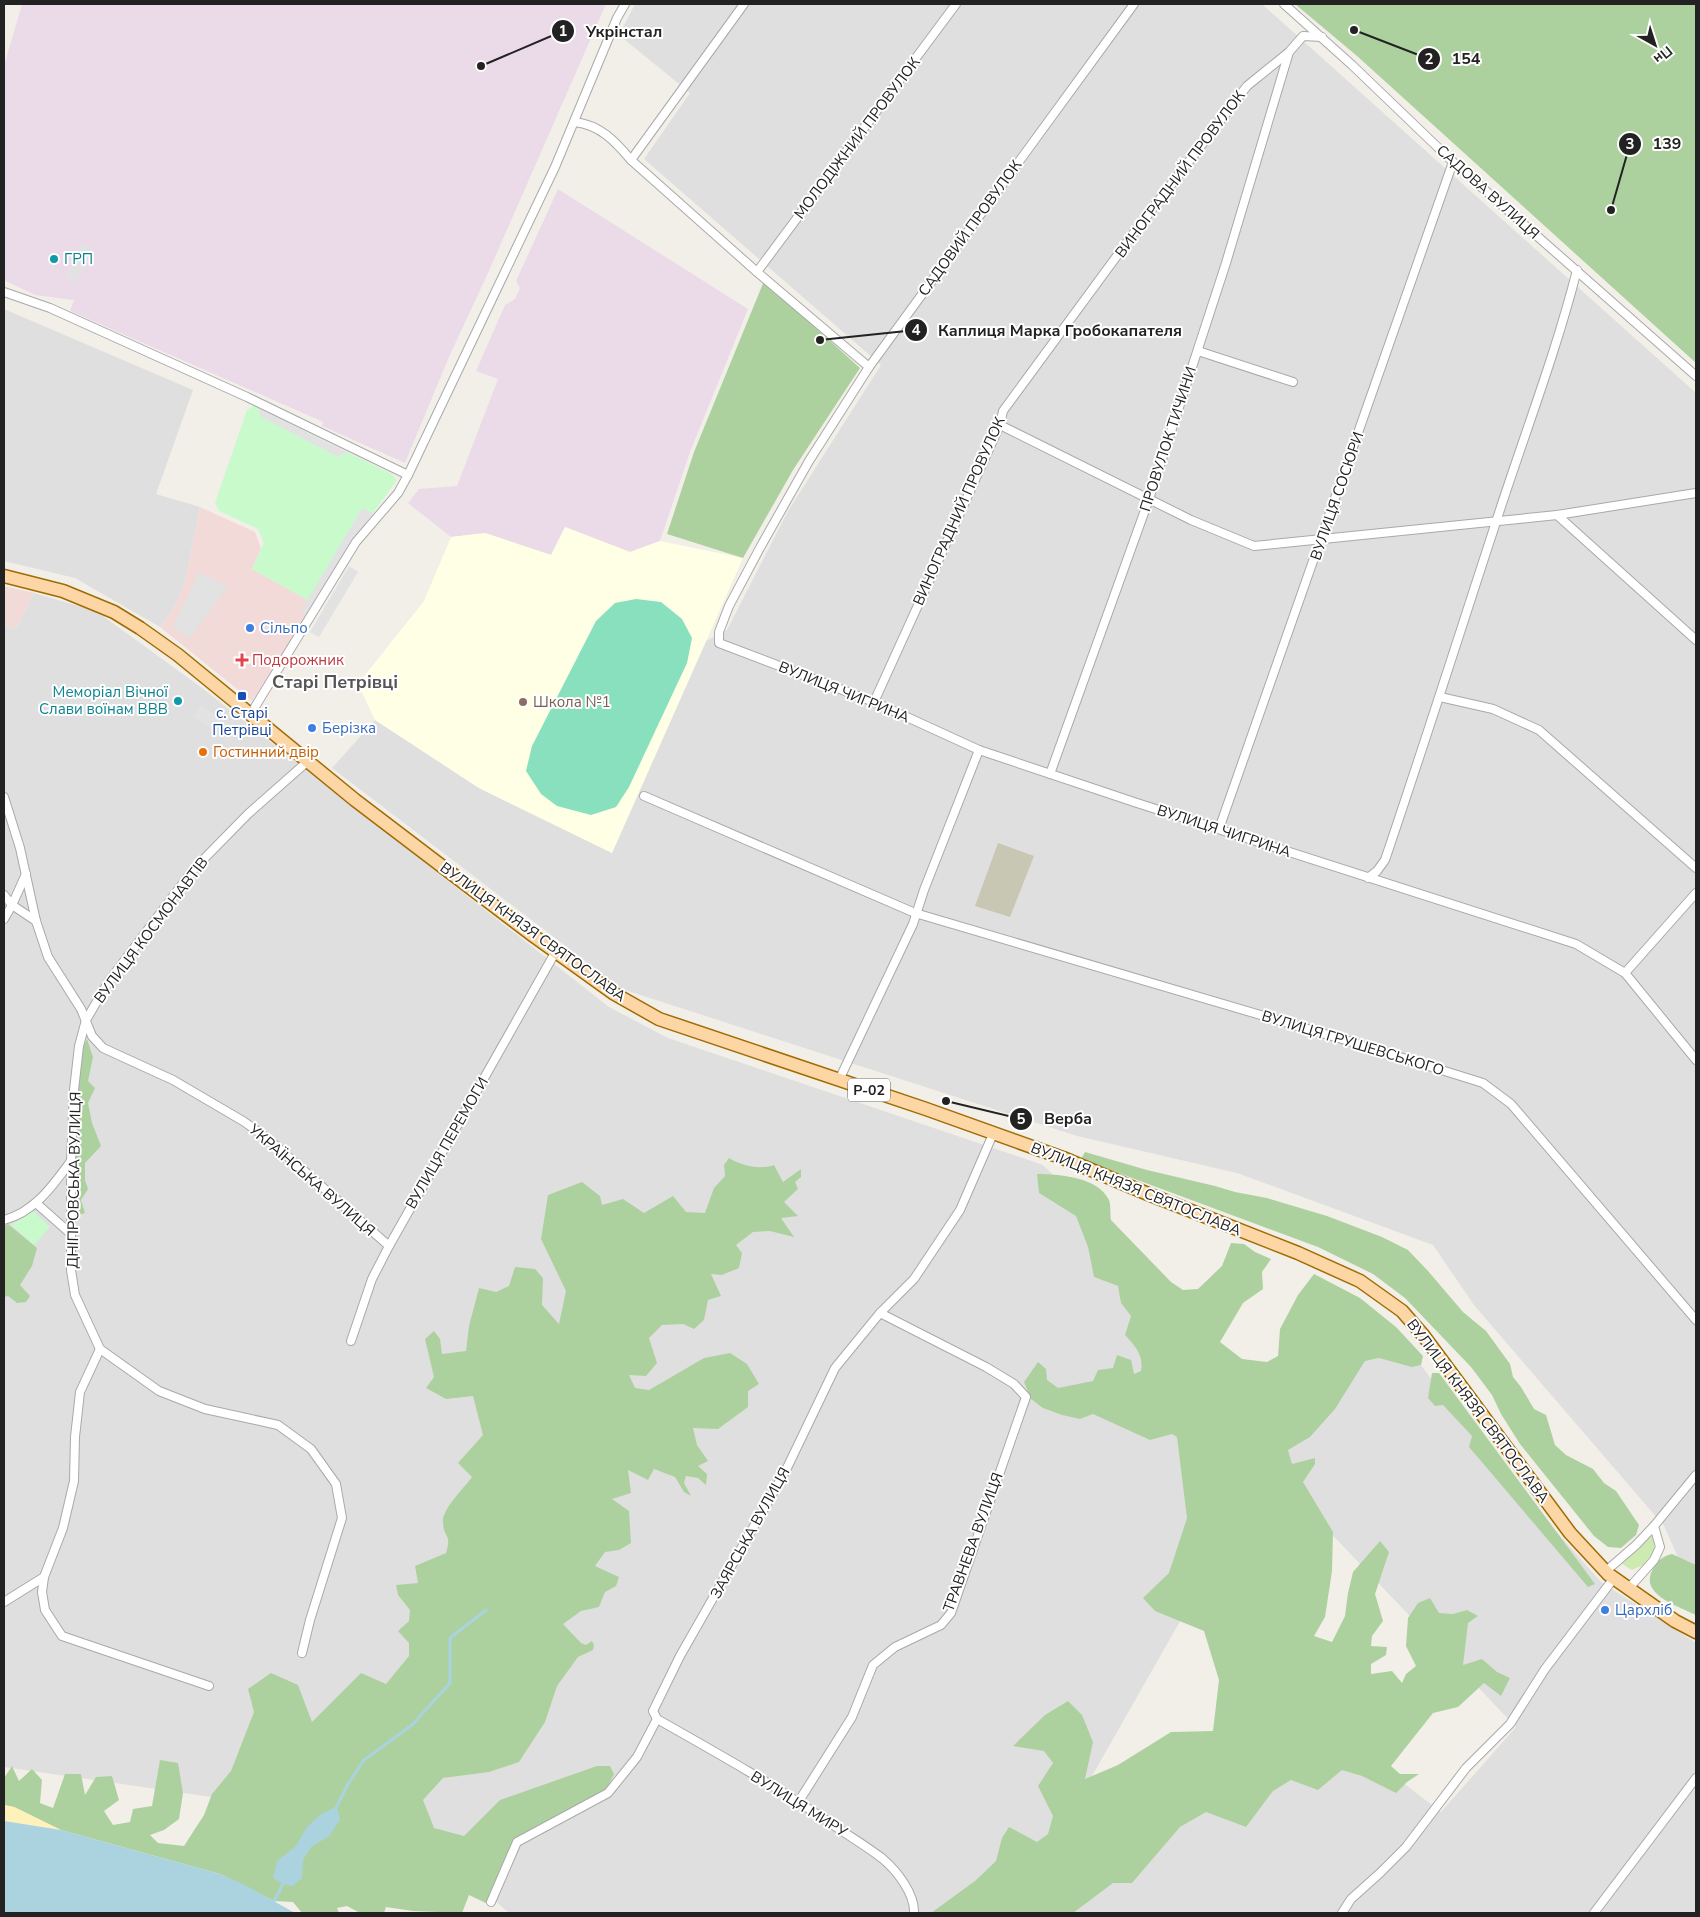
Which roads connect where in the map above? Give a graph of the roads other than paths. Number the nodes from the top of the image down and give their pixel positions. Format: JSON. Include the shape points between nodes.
{"nodes":[{"id":1,"x":625,"y":4,"type":"edge"},
{"id":2,"x":744,"y":4,"type":"edge"},
{"id":3,"x":956,"y":4,"type":"edge"},
{"id":4,"x":1134,"y":4,"type":"edge"},
{"id":5,"x":1284,"y":4,"type":"edge"},
{"id":6,"x":1322,"y":37,"type":"junction"},
{"id":7,"x":1290,"y":52,"type":"junction"},
{"id":8,"x":575,"y":122,"type":"junction"},
{"id":9,"x":631,"y":160,"type":"junction"},
{"id":10,"x":1453,"y":162,"type":"junction"},
{"id":11,"x":1577,"y":270,"type":"junction"},
{"id":12,"x":757,"y":272,"type":"junction"},
{"id":13,"x":4,"y":292,"type":"edge"},
{"id":14,"x":1198,"y":350,"type":"junction"},
{"id":15,"x":869,"y":367,"type":"junction"},
{"id":16,"x":1696,"y":376,"type":"edge"},
{"id":17,"x":1293,"y":382,"type":"dead end"},
{"id":18,"x":1000,"y":425,"type":"junction"},
{"id":19,"x":408,"y":475,"type":"junction"},
{"id":20,"x":1696,"y":493,"type":"edge"},
{"id":21,"x":1149,"y":499,"type":"junction"},
{"id":22,"x":1557,"y":515,"type":"junction"},
{"id":23,"x":1496,"y":522,"type":"junction"},
{"id":24,"x":1322,"y":539,"type":"junction"},
{"id":25,"x":4,"y":576,"type":"edge"},
{"id":26,"x":1696,"y":640,"type":"edge"},
{"id":27,"x":719,"y":643,"type":"joint"},
{"id":28,"x":1440,"y":697,"type":"junction"},
{"id":29,"x":874,"y":702,"type":"junction"},
{"id":30,"x":250,"y":715,"type":"junction"},
{"id":31,"x":979,"y":750,"type":"junction"},
{"id":32,"x":308,"y":761,"type":"junction"},
{"id":33,"x":1050,"y":774,"type":"junction"},
{"id":34,"x":644,"y":796,"type":"dead end"},
{"id":35,"x":4,"y":798,"type":"edge"},
{"id":36,"x":1219,"y":829,"type":"junction"},
{"id":37,"x":1696,"y":868,"type":"edge"},
{"id":38,"x":26,"y":873,"type":"junction"},
{"id":39,"x":1368,"y":878,"type":"junction"},
{"id":40,"x":1696,"y":893,"type":"edge"},
{"id":41,"x":4,"y":895,"type":"edge"},
{"id":42,"x":12,"y":905,"type":"junction"},
{"id":43,"x":915,"y":913,"type":"junction"},
{"id":44,"x":4,"y":919,"type":"edge"},
{"id":45,"x":36,"y":921,"type":"junction"},
{"id":46,"x":556,"y":951,"type":"junction"},
{"id":47,"x":1625,"y":973,"type":"junction"},
{"id":48,"x":86,"y":1020,"type":"junction"},
{"id":49,"x":1696,"y":1060,"type":"edge"},
{"id":50,"x":839,"y":1080,"type":"junction"},
{"id":51,"x":994,"y":1134,"type":"junction"},
{"id":52,"x":71,"y":1161,"type":"junction"},
{"id":53,"x":36,"y":1203,"type":"junction"},
{"id":54,"x":4,"y":1220,"type":"edge"},
{"id":55,"x":71,"y":1234,"type":"junction"},
{"id":56,"x":389,"y":1246,"type":"junction"},
{"id":57,"x":880,"y":1314,"type":"junction"},
{"id":58,"x":1696,"y":1320,"type":"edge"},
{"id":59,"x":351,"y":1341,"type":"dead end"},
{"id":60,"x":100,"y":1349,"type":"junction"},
{"id":61,"x":1696,"y":1475,"type":"edge"},
{"id":62,"x":1654,"y":1526,"type":"junction"},
{"id":63,"x":1610,"y":1574,"type":"junction"},
{"id":64,"x":44,"y":1577,"type":"junction"},
{"id":65,"x":1629,"y":1588,"type":"junction"},
{"id":66,"x":4,"y":1602,"type":"edge"},
{"id":67,"x":1696,"y":1632,"type":"edge"},
{"id":68,"x":302,"y":1653,"type":"dead end"},
{"id":69,"x":209,"y":1686,"type":"dead end"},
{"id":70,"x":658,"y":1719,"type":"junction"},
{"id":71,"x":1696,"y":1778,"type":"edge"},
{"id":72,"x":799,"y":1801,"type":"junction"},
{"id":73,"x":491,"y":1902,"type":"dead end"},
{"id":74,"x":914,"y":1913,"type":"edge"},
{"id":75,"x":1342,"y":1913,"type":"edge"},
{"id":76,"x":1594,"y":1913,"type":"edge"}],
"edges":[{"from":1,"to":8,"type":"street"},
{"from":2,"to":9,"type":"street"},
{"from":3,"to":12,"type":"street","name":"МОЛОДІЖНИЙ ПРОВУЛОК"},
{"from":4,"to":15,"type":"street","name":"САДОВИЙ ПРОВУЛОК"},
{"from":5,"to":6,"type":"street","name":"САДОВА ВУЛИЦЯ"},
{"from":6,"to":7,"type":"street","via":[[1303,36]]},
{"from":6,"to":10,"type":"street","name":"САДОВА ВУЛИЦЯ"},
{"from":7,"to":14,"type":"street","name":"ПРОВУЛОК ТИЧИНИ"},
{"from":7,"to":18,"type":"street","name":"ВИНОГРАДНИЙ ПРОВУЛОК","via":[[1247,86],[1008,404]]},
{"from":8,"to":9,"type":"street","via":[[595,126],[617,143]]},
{"from":8,"to":19,"type":"street"},
{"from":9,"to":12,"type":"street"},
{"from":10,"to":11,"type":"street","name":"САДОВА ВУЛИЦЯ"},
{"from":10,"to":24,"type":"street","name":"ВУЛИЦЯ СОСЮРИ"},
{"from":11,"to":16,"type":"street","name":"САДОВА ВУЛИЦЯ"},
{"from":11,"to":23,"type":"street","via":[[1552,357]]},
{"from":12,"to":15,"type":"street"},
{"from":13,"to":19,"type":"street","via":[[50,308],[247,397]]},
{"from":14,"to":17,"type":"street"},
{"from":14,"to":21,"type":"street","name":"ПРОВУЛОК ТИЧИНИ"},
{"from":15,"to":27,"type":"street","name":"САДОВИЙ ПРОВУЛОК","via":[[809,461],[747,572],[729,606],[719,632]]},
{"from":18,"to":21,"type":"street"},
{"from":18,"to":29,"type":"street","name":"ВИНОГРАДНИЙ ПРОВУЛОК"},
{"from":19,"to":30,"type":"street","via":[[398,493],[356,542]]},
{"from":20,"to":22,"type":"street"},
{"from":21,"to":24,"type":"street","via":[[1254,546]]},
{"from":21,"to":33,"type":"street","name":"ПРОВУЛОК ТИЧИНИ"},
{"from":22,"to":23,"type":"street"},
{"from":22,"to":26,"type":"street"},
{"from":23,"to":24,"type":"street"},
{"from":23,"to":28,"type":"street"},
{"from":24,"to":36,"type":"street","name":"ВУЛИЦЯ СОСЮРИ"},
{"from":25,"to":30,"type":"main road","name":"ВУЛИЦЯ КНЯЗЯ СВЯТОСЛАВА","number":"Р-02","via":[[62,591],[114,612],[178,655]]},
{"from":27,"to":29,"type":"street","name":"ВУЛИЦЯ ЧИГРИНА"},
{"from":28,"to":37,"type":"street","via":[[1493,709],[1539,730]]},
{"from":28,"to":39,"type":"street","via":[[1385,860]]},
{"from":29,"to":31,"type":"street","name":"ВУЛИЦЯ ЧИГРИНА"},
{"from":30,"to":32,"type":"main road","name":"ВУЛИЦЯ КНЯЗЯ СВЯТОСЛАВА","number":"Р-02"},
{"from":31,"to":33,"type":"street","name":"ВУЛИЦЯ ЧИГРИНА"},
{"from":31,"to":43,"type":"street"},
{"from":32,"to":46,"type":"main road","name":"ВУЛИЦЯ КНЯЗЯ СВЯТОСЛАВА","number":"Р-02"},
{"from":32,"to":48,"type":"street","name":"ВУЛИЦЯ КОСМОНАВТІВ","via":[[248,814],[193,870],[109,981]]},
{"from":33,"to":36,"type":"street","name":"ВУЛИЦЯ ЧИГРИНА"},
{"from":34,"to":43,"type":"street","name":"ВУЛИЦЯ ГРУШЕВСЬКОГО"},
{"from":35,"to":38,"type":"street"},
{"from":36,"to":39,"type":"street","name":"ВУЛИЦЯ ЧИГРИНА"},
{"from":38,"to":42,"type":"street"},
{"from":38,"to":45,"type":"street"},
{"from":39,"to":47,"type":"street","name":"ВУЛИЦЯ ЧИГРИНА","via":[[1576,944]]},
{"from":40,"to":47,"type":"street"},
{"from":41,"to":42,"type":"street"},
{"from":42,"to":44,"type":"street"},
{"from":42,"to":45,"type":"street"},
{"from":43,"to":50,"type":"street","via":[[913,924]]},
{"from":43,"to":58,"type":"street","name":"ВУЛИЦЯ ГРУШЕВСЬКОГО","via":[[1342,1038],[1483,1083],[1511,1104]]},
{"from":45,"to":48,"type":"street","via":[[48,957]]},
{"from":46,"to":50,"type":"main road","name":"ВУЛИЦЯ КНЯЗЯ СВЯТОСЛАВА","number":"Р-02","via":[[612,993],[659,1020]]},
{"from":46,"to":56,"type":"street","name":"ВУЛИЦЯ ПЕРЕМОГИ"},
{"from":47,"to":49,"type":"street","name":"ВУЛИЦЯ ЧИГРИНА"},
{"from":48,"to":52,"type":"street","name":"ДНІПРОВСЬКА ВУЛИЦЯ","via":[[79,1046],[74,1090]]},
{"from":48,"to":56,"type":"street","name":"УКРАЇНСЬКА ВУЛИЦЯ","via":[[92,1036],[103,1048],[173,1080],[267,1138]]},
{"from":50,"to":51,"type":"main road","name":"ВУЛИЦЯ КНЯЗЯ СВЯТОСЛАВА","number":"Р-02"},
{"from":51,"to":57,"type":"street","name":"ЗАЯРСЬКА ВУЛИЦЯ","via":[[960,1210],[914,1278]]},
{"from":51,"to":63,"type":"main road","name":"ВУЛИЦЯ КНЯЗЯ СВЯТОСЛАВА","number":"Р-02","via":[[1063,1158],[1298,1253],[1360,1281],[1402,1310],[1570,1532]]},
{"from":52,"to":53,"type":"street"},
{"from":52,"to":55,"type":"street","name":"ДНІПРОВСЬКА ВУЛИЦЯ"},
{"from":53,"to":54,"type":"street"},
{"from":53,"to":55,"type":"street"},
{"from":55,"to":60,"type":"street","name":"ДНІПРОВСЬКА ВУЛИЦЯ","via":[[75,1295]]},
{"from":56,"to":59,"type":"street","name":"ВУЛИЦЯ ПЕРЕМОГИ","via":[[372,1279]]},
{"from":57,"to":70,"type":"street","name":"ЗАЯРСЬКА ВУЛИЦЯ","via":[[835,1368],[786,1470],[680,1656],[653,1711]]},
{"from":57,"to":72,"type":"street","name":"ТРАВНЕВА ВУЛИЦЯ","via":[[986,1367],[1014,1384],[1026,1397],[951,1613],[941,1625],[895,1648],[873,1665],[852,1717]]},
{"from":60,"to":64,"type":"street","via":[[80,1392],[74,1481],[63,1528]]},
{"from":60,"to":68,"type":"street","via":[[159,1390],[206,1409],[278,1425],[311,1449],[336,1484],[342,1518]]},
{"from":61,"to":62,"type":"street"},
{"from":62,"to":63,"type":"street"},
{"from":62,"to":65,"type":"street","via":[[1660,1547],[1654,1560]]},
{"from":63,"to":65,"type":"main road","name":"ВУЛИЦЯ КНЯЗЯ СВЯТОСЛАВА","number":"Р-02"},
{"from":63,"to":75,"type":"street","via":[[1510,1724],[1466,1768],[1406,1846],[1351,1899]]},
{"from":64,"to":66,"type":"street"},
{"from":64,"to":69,"type":"street","via":[[45,1610],[62,1636]]},
{"from":65,"to":67,"type":"main road","name":"ВУЛИЦЯ КНЯЗЯ СВЯТОСЛАВА","number":"Р-02"},
{"from":70,"to":72,"type":"street","name":"ВУЛИЦЯ МИРУ"},
{"from":70,"to":73,"type":"street","name":"ЗАЯРСЬКА ВУЛИЦЯ","via":[[638,1757],[608,1793],[517,1842]]},
{"from":71,"to":76,"type":"street"},
{"from":72,"to":74,"type":"street","name":"ВУЛИЦЯ МИРУ","via":[[884,1860],[897,1873],[909,1893],[915,1906]]}]}
